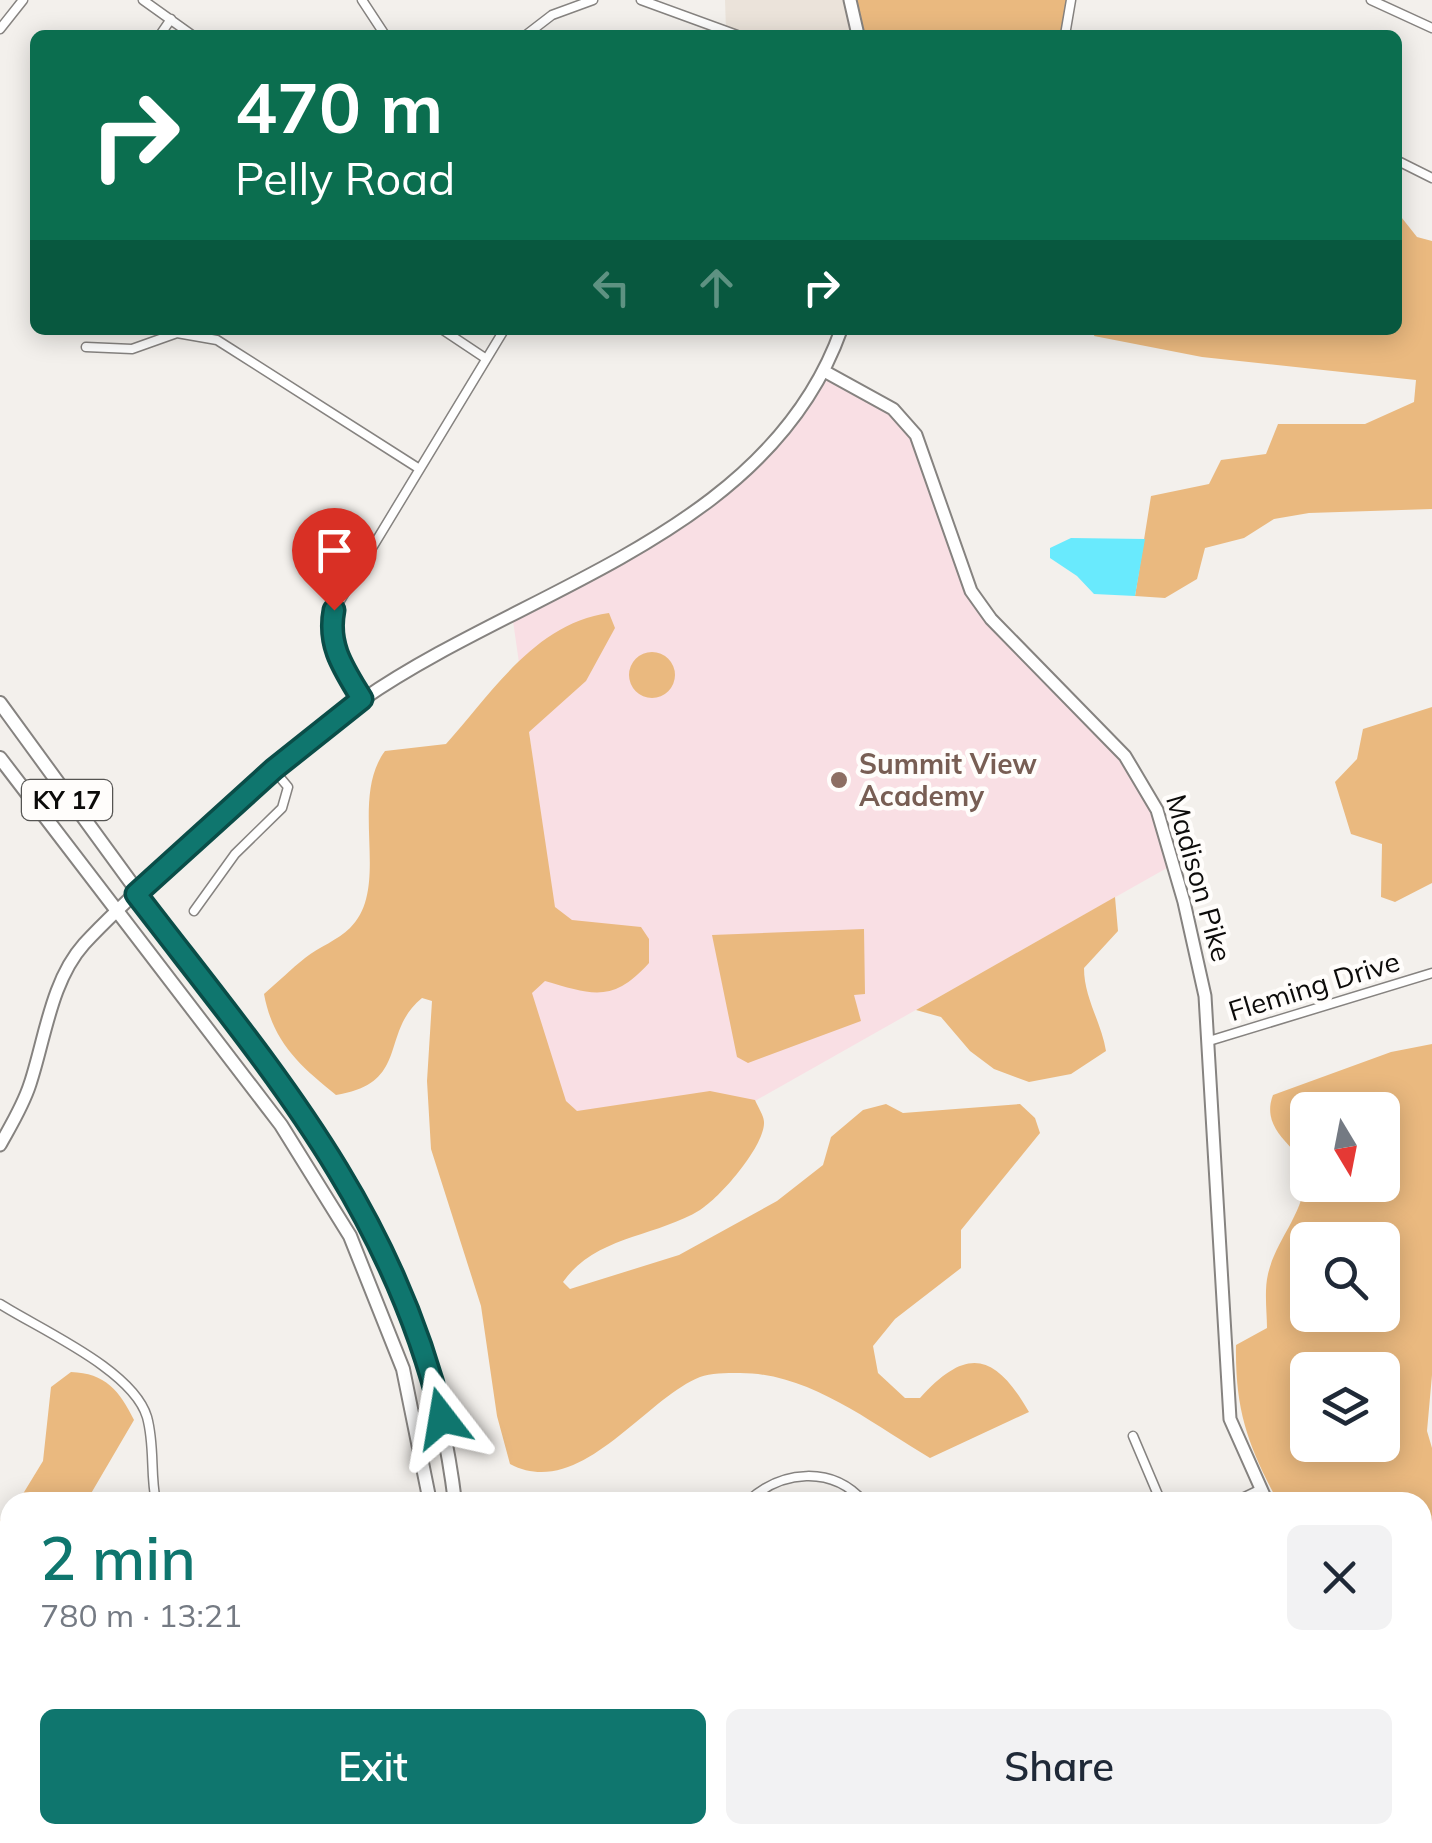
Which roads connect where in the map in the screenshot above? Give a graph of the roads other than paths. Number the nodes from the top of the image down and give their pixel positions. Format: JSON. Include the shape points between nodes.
{"nodes":[{"id":1,"x":23,"y":0,"type":"edge"},
{"id":2,"x":143,"y":0,"type":"edge"},
{"id":3,"x":362,"y":0,"type":"edge"},
{"id":4,"x":593,"y":0,"type":"edge"},
{"id":5,"x":641,"y":0,"type":"edge"},
{"id":6,"x":850,"y":0,"type":"edge"},
{"id":7,"x":1071,"y":0,"type":"edge"},
{"id":8,"x":1371,"y":0,"type":"edge"},
{"id":9,"x":172,"y":19,"type":"junction"},
{"id":10,"x":1432,"y":28,"type":"edge"},
{"id":11,"x":0,"y":29,"type":"edge"},
{"id":12,"x":164,"y":30,"type":"edge"},
{"id":13,"x":186,"y":30,"type":"edge"},
{"id":14,"x":381,"y":30,"type":"edge"},
{"id":15,"x":532,"y":30,"type":"edge"},
{"id":16,"x":723,"y":30,"type":"edge"},
{"id":17,"x":857,"y":30,"type":"edge"},
{"id":18,"x":1066,"y":30,"type":"edge"},
{"id":19,"x":1402,"y":163,"type":"edge"},
{"id":20,"x":1432,"y":178,"type":"edge"},
{"id":21,"x":171,"y":335,"type":"edge"},
{"id":22,"x":188,"y":335,"type":"edge"},
{"id":23,"x":451,"y":335,"type":"edge"},
{"id":24,"x":501,"y":335,"type":"edge"},
{"id":25,"x":839,"y":335,"type":"edge"},
{"id":26,"x":86,"y":347,"type":"dead end"},
{"id":27,"x":486,"y":358,"type":"junction"},
{"id":28,"x":824,"y":370,"type":"junction"},
{"id":29,"x":418,"y":468,"type":"junction"},
{"id":30,"x":362,"y":699,"type":"junction"},
{"id":31,"x":0,"y":703,"type":"edge"},
{"id":32,"x":0,"y":758,"type":"edge"},
{"id":33,"x":274,"y":769,"type":"junction"},
{"id":34,"x":136,"y":894,"type":"junction"},
{"id":35,"x":194,"y":911,"type":"dead end"},
{"id":36,"x":116,"y":915,"type":"junction"},
{"id":37,"x":1432,"y":973,"type":"edge"},
{"id":38,"x":1209,"y":1042,"type":"junction"},
{"id":39,"x":0,"y":1145,"type":"edge"},
{"id":40,"x":0,"y":1304,"type":"edge"},
{"id":41,"x":1133,"y":1436,"type":"dead end"},
{"id":42,"x":1260,"y":1490,"type":"joint"},
{"id":43,"x":156,"y":1492,"type":"edge"},
{"id":44,"x":428,"y":1492,"type":"edge"},
{"id":45,"x":453,"y":1492,"type":"edge"},
{"id":46,"x":763,"y":1492,"type":"edge"},
{"id":47,"x":851,"y":1492,"type":"edge"},
{"id":48,"x":1157,"y":1492,"type":"edge"},
{"id":49,"x":1256,"y":1492,"type":"edge"}],
"edges":[{"from":1,"to":11,"type":"street"},
{"from":2,"to":9,"type":"street"},
{"from":3,"to":14,"type":"street"},
{"from":4,"to":15,"type":"street"},
{"from":5,"to":16,"type":"street"},
{"from":6,"to":17,"type":"street"},
{"from":7,"to":18,"type":"street"},
{"from":8,"to":10,"type":"street"},
{"from":9,"to":12,"type":"street"},
{"from":9,"to":13,"type":"street"},
{"from":19,"to":20,"type":"street"},
{"from":21,"to":26,"type":"street","via":[[132,349]]},
{"from":22,"to":29,"type":"street","via":[[217,340]]},
{"from":23,"to":27,"type":"street"},
{"from":24,"to":27,"type":"street"},
{"from":25,"to":28,"type":"street"},
{"from":27,"to":29,"type":"street"},
{"from":28,"to":30,"type":"street","via":[[774,442],[709,502]]},
{"from":28,"to":38,"type":"street","name":"Madison Pike","via":[[904,420],[926,452],[971,591],[1138,772],[1157,810],[1184,902]]},
{"from":29,"to":30,"type":"street","via":[[334,610],[336,656]]},
{"from":30,"to":33,"type":"street"},
{"from":31,"to":34,"type":"main road","number":"KY 17"},
{"from":32,"to":36,"type":"main road","number":"KY 17"},
{"from":33,"to":34,"type":"street"},
{"from":33,"to":35,"type":"street","via":[[288,787],[282,808],[235,854]]},
{"from":34,"to":36,"type":"street"},
{"from":34,"to":45,"type":"main road","number":"KY 17","via":[[330,1154],[370,1219],[422,1341]]},
{"from":36,"to":39,"type":"street","via":[[68,967],[23,1105]]},
{"from":36,"to":44,"type":"main road","number":"KY 17","via":[[281,1125],[350,1236],[403,1369]]},
{"from":37,"to":38,"type":"street","name":"Fleming Drive"},
{"from":38,"to":42,"type":"street","name":"Madison Pike","via":[[1227,1396],[1237,1441]]},
{"from":40,"to":43,"type":"street","via":[[132,1388],[153,1442]]},
{"from":41,"to":48,"type":"street"},
{"from":42,"to":49,"type":"street"},
{"from":46,"to":47,"type":"street","via":[[808,1475]]}]}
